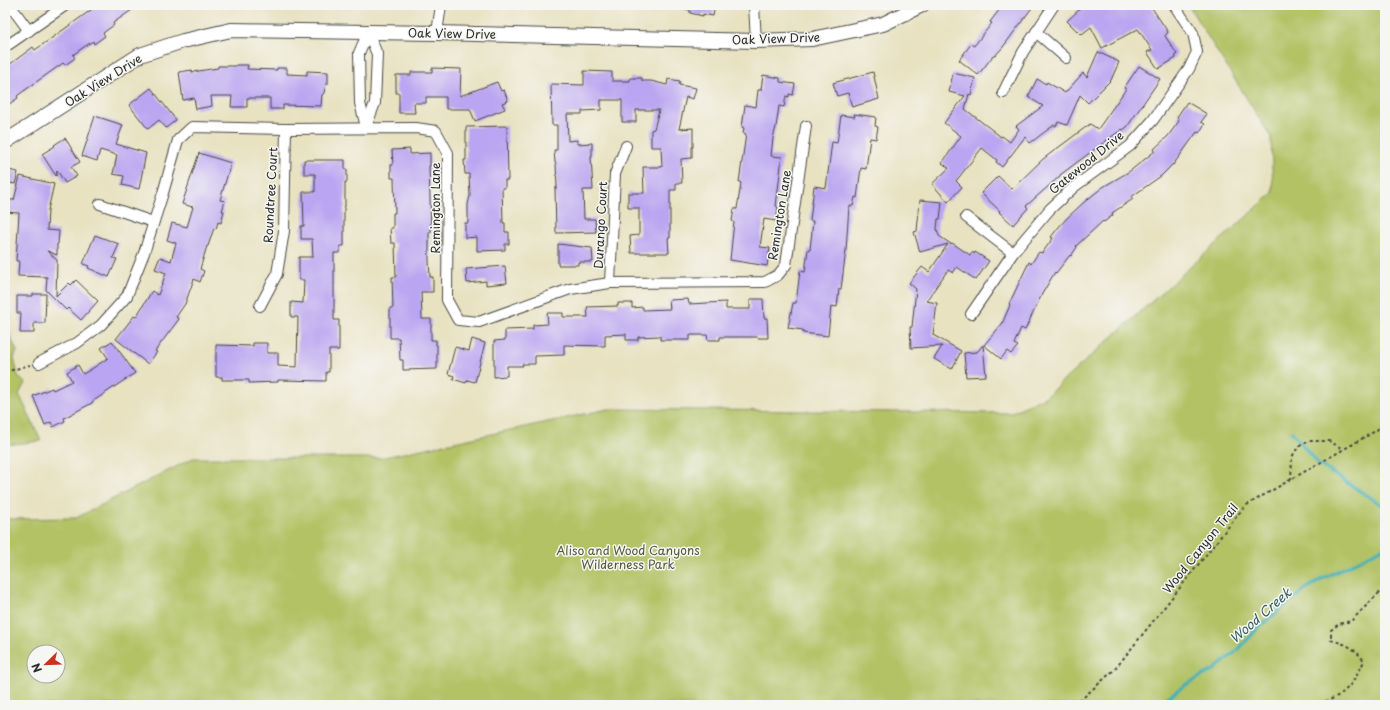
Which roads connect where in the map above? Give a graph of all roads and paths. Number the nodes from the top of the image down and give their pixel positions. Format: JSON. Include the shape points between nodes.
{"nodes":[{"id":1,"x":10,"y":5,"type":"edge"},
{"id":2,"x":66,"y":5,"type":"edge"},
{"id":3,"x":441,"y":5,"type":"edge"},
{"id":4,"x":754,"y":5,"type":"edge"},
{"id":5,"x":922,"y":5,"type":"edge"},
{"id":6,"x":1054,"y":5,"type":"edge"},
{"id":7,"x":1174,"y":5,"type":"edge"},
{"id":8,"x":29,"y":31,"type":"junction"},
{"id":9,"x":368,"y":32,"type":"junction"},
{"id":10,"x":1036,"y":32,"type":"junction"},
{"id":11,"x":437,"y":33,"type":"junction"},
{"id":12,"x":756,"y":41,"type":"junction"},
{"id":13,"x":5,"y":47,"type":"edge"},
{"id":14,"x":1066,"y":58,"type":"dead end"},
{"id":15,"x":376,"y":87,"type":"junction"},
{"id":16,"x":359,"y":88,"type":"junction"},
{"id":17,"x":1003,"y":93,"type":"dead end"},
{"id":18,"x":806,"y":126,"type":"dead end"},
{"id":19,"x":366,"y":128,"type":"junction"},
{"id":20,"x":286,"y":129,"type":"junction"},
{"id":21,"x":5,"y":142,"type":"edge"},
{"id":22,"x":626,"y":146,"type":"dead end"},
{"id":23,"x":100,"y":204,"type":"dead end"},
{"id":24,"x":966,"y":217,"type":"dead end"},
{"id":25,"x":153,"y":222,"type":"junction"},
{"id":26,"x":1012,"y":253,"type":"junction"},
{"id":27,"x":610,"y":282,"type":"junction"},
{"id":28,"x":260,"y":306,"type":"dead end"},
{"id":29,"x":971,"y":314,"type":"dead end"},
{"id":30,"x":39,"y":363,"type":"joint"},
{"id":31,"x":5,"y":372,"type":"edge"},
{"id":32,"x":1385,"y":420,"type":"edge"},
{"id":33,"x":1343,"y":450,"type":"junction"},
{"id":34,"x":1291,"y":480,"type":"junction"},
{"id":35,"x":1385,"y":589,"type":"edge"},
{"id":36,"x":1075,"y":705,"type":"edge"},
{"id":37,"x":1307,"y":705,"type":"edge"}],
"edges":[{"from":1,"to":8,"type":"street"},
{"from":2,"to":8,"type":"street"},
{"from":3,"to":11,"type":"street"},
{"from":4,"to":12,"type":"street"},
{"from":5,"to":12,"type":"street","name":"Oak View Drive","via":[[883,24],[819,38]]},
{"from":6,"to":10,"type":"street"},
{"from":7,"to":26,"type":"street","name":"Gatewood Drive","via":[[1193,33],[1197,52],[1189,69],[1153,120],[1130,146],[1069,191]]},
{"from":8,"to":13,"type":"street"},
{"from":9,"to":11,"type":"street","name":"Oak View Drive"},
{"from":9,"to":15,"type":"street","via":[[377,54]]},
{"from":9,"to":16,"type":"street","via":[[359,53]]},
{"from":9,"to":21,"type":"street","name":"Oak View Drive","via":[[231,30],[183,40],[140,55]]},
{"from":10,"to":14,"type":"street"},
{"from":10,"to":17,"type":"street"},
{"from":11,"to":12,"type":"street","name":"Oak View Drive"},
{"from":15,"to":16,"type":"street"},
{"from":15,"to":19,"type":"street","via":[[376,103]]},
{"from":16,"to":19,"type":"street"},
{"from":18,"to":27,"type":"street","name":"Remington Lane","via":[[786,265],[778,275],[765,282]]},
{"from":19,"to":20,"type":"street","name":"Remington Lane"},
{"from":19,"to":27,"type":"street","name":"Remington Lane","via":[[416,128],[436,131],[448,153],[447,300],[458,320],[479,322],[570,288]]},
{"from":20,"to":25,"type":"street","name":"Remington Lane","via":[[192,127],[178,140]]},
{"from":20,"to":28,"type":"street","name":"Roundtree Court","via":[[284,231],[277,274]]},
{"from":22,"to":27,"type":"street","name":"Durango Court","via":[[615,174]]},
{"from":23,"to":25,"type":"street"},
{"from":24,"to":26,"type":"street"},
{"from":25,"to":30,"type":"street","name":"Remington Lane","via":[[127,296],[102,325],[77,343]]},
{"from":26,"to":29,"type":"street","name":"Gatewood Drive"},
{"from":30,"to":31,"type":"path"},
{"from":32,"to":33,"type":"path","name":"Wood Canyon Trail","via":[[1377,430]]},
{"from":33,"to":34,"type":"path","name":"Wood Canyon Trail"},
{"from":33,"to":34,"type":"path","via":[[1329,441],[1308,441],[1298,447],[1292,457]]},
{"from":34,"to":36,"type":"path","name":"Wood Canyon Trail","via":[[1245,506],[1115,669]]},
{"from":35,"to":37,"type":"path","via":[[1351,621],[1331,630],[1331,640],[1344,643],[1364,661],[1356,677],[1344,692],[1319,704]]}]}
